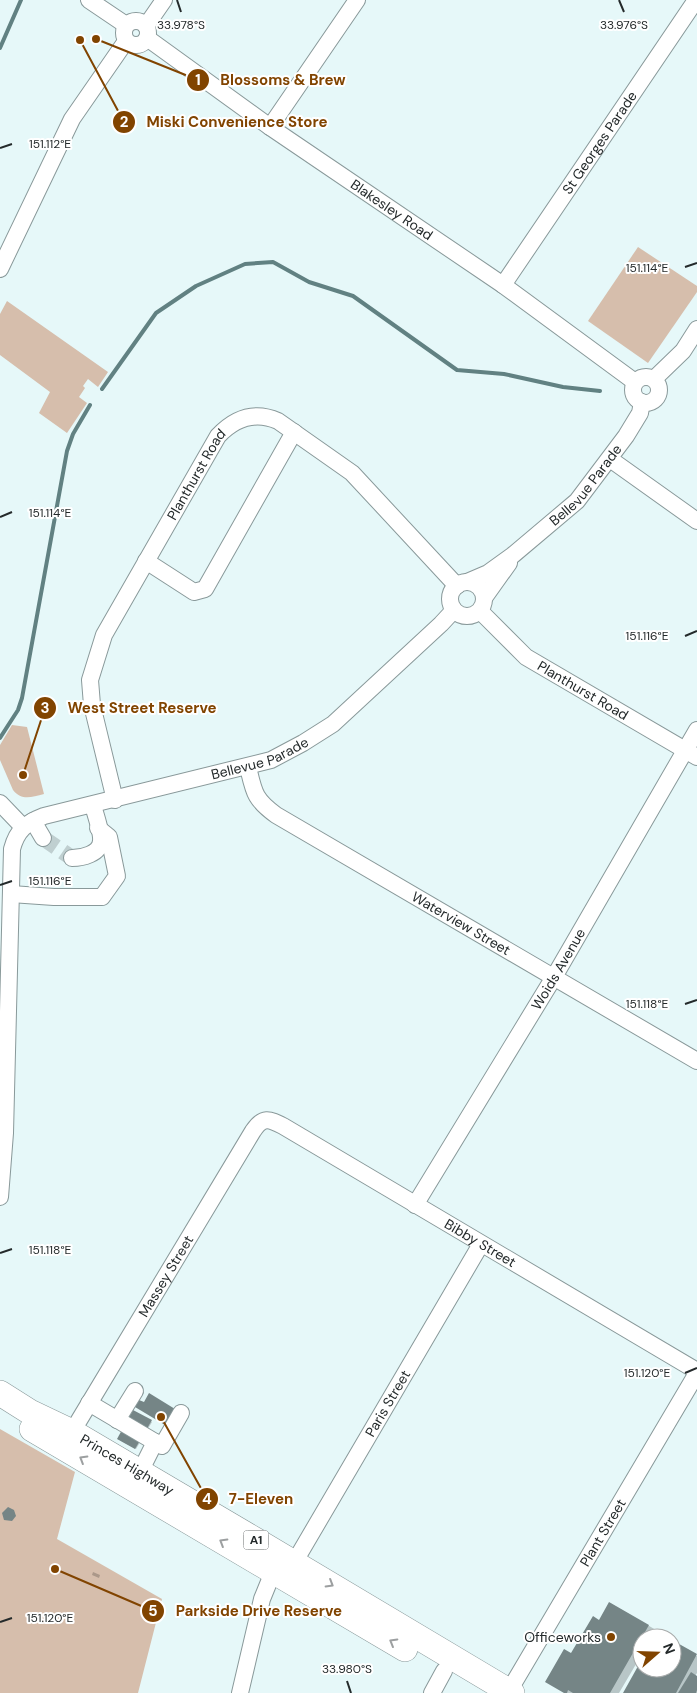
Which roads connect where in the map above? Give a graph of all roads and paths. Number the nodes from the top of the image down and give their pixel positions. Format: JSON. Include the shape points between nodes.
{"nodes":[{"id":1,"x":89,"y":0,"type":"edge"},
{"id":2,"x":164,"y":0,"type":"edge"},
{"id":3,"x":357,"y":0,"type":"edge"},
{"id":4,"x":696,"y":0,"type":"edge"},
{"id":5,"x":146,"y":32,"type":"junction"},
{"id":6,"x":126,"y":33,"type":"junction"},
{"id":7,"x":270,"y":127,"type":"junction"},
{"id":8,"x":0,"y":269,"type":"edge"},
{"id":9,"x":503,"y":285,"type":"junction"},
{"id":10,"x":697,"y":330,"type":"edge"},
{"id":11,"x":654,"y":379,"type":"junction"},
{"id":12,"x":635,"y":382,"type":"junction"},
{"id":13,"x":642,"y":402,"type":"junction"},
{"id":14,"x":294,"y":432,"type":"junction"},
{"id":15,"x":610,"y":459,"type":"junction"},
{"id":16,"x":697,"y":521,"type":"edge"},
{"id":17,"x":513,"y":555,"type":"junction"},
{"id":18,"x":146,"y":561,"type":"junction"},
{"id":19,"x":462,"y":584,"type":"junction"},
{"id":20,"x":482,"y":604,"type":"junction"},
{"id":21,"x":454,"y":610,"type":"junction"},
{"id":22,"x":697,"y":730,"type":"edge"},
{"id":23,"x":691,"y":753,"type":"edge"},
{"id":24,"x":248,"y":767,"type":"junction"},
{"id":25,"x":115,"y":800,"type":"junction"},
{"id":26,"x":0,"y":803,"type":"edge"},
{"id":27,"x":93,"y":805,"type":"junction"},
{"id":28,"x":28,"y":824,"type":"junction"},
{"id":29,"x":98,"y":828,"type":"junction"},
{"id":30,"x":43,"y":838,"type":"tunnel mouth"},
{"id":31,"x":72,"y":858,"type":"dead end"},
{"id":32,"x":11,"y":894,"type":"junction"},
{"id":33,"x":554,"y":977,"type":"junction"},
{"id":34,"x":697,"y":1061,"type":"edge"},
{"id":35,"x":263,"y":1121,"type":"joint"},
{"id":36,"x":0,"y":1197,"type":"edge"},
{"id":37,"x":415,"y":1205,"type":"junction"},
{"id":38,"x":481,"y":1244,"type":"junction"},
{"id":39,"x":697,"y":1372,"type":"edge"},
{"id":40,"x":135,"y":1390,"type":"dead end"},
{"id":41,"x":0,"y":1393,"type":"edge"},
{"id":42,"x":89,"y":1403,"type":"junction"},
{"id":43,"x":0,"y":1410,"type":"edge"},
{"id":44,"x":181,"y":1413,"type":"dead end"},
{"id":45,"x":117,"y":1420,"type":"junction"},
{"id":46,"x":72,"y":1432,"type":"junction"},
{"id":47,"x":155,"y":1442,"type":"junction"},
{"id":48,"x":140,"y":1472,"type":"junction"},
{"id":49,"x":284,"y":1567,"type":"junction"},
{"id":50,"x":444,"y":1671,"type":"junction"},
{"id":51,"x":510,"y":1692,"type":"edge"},
{"id":52,"x":240,"y":1693,"type":"edge"},
{"id":53,"x":432,"y":1693,"type":"edge"},
{"id":54,"x":481,"y":1693,"type":"edge"}],
"edges":[{"from":1,"to":6,"type":"street"},
{"from":2,"to":5,"type":"street"},
{"from":3,"to":7,"type":"street"},
{"from":4,"to":9,"type":"street","name":"St Georges Parade"},
{"from":5,"to":6,"type":"street","via":[[141,44],[137,45],[129,43]]},
{"from":5,"to":7,"type":"street","name":"Blakesley Road"},
{"from":6,"to":8,"type":"street","via":[[72,119]]},
{"from":7,"to":9,"type":"street","name":"Blakesley Road"},
{"from":9,"to":12,"type":"street","name":"Blakesley Road"},
{"from":10,"to":11,"type":"street","via":[[683,350]]},
{"from":11,"to":12,"type":"street","via":[[643,377]]},
{"from":11,"to":13,"type":"street","via":[[659,387],[657,396],[650,402]]},
{"from":12,"to":13,"type":"street","via":[[633,393]]},
{"from":13,"to":15,"type":"street","name":"Bellevue Parade","via":[[640,413]]},
{"from":14,"to":18,"type":"street","name":"Planthurst Road","via":[[278,421],[260,416],[243,418],[226,428],[218,436]]},
{"from":14,"to":18,"type":"street","via":[[205,589],[194,592]]},
{"from":14,"to":19,"type":"street","name":"Planthurst Road","via":[[352,473]]},
{"from":15,"to":16,"type":"street"},
{"from":15,"to":17,"type":"street","name":"Bellevue Parade","via":[[577,501]]},
{"from":17,"to":19,"type":"street","name":"Bellevue Parade","via":[[488,573]]},
{"from":17,"to":20,"type":"street","name":"Bellevue Parade"},
{"from":18,"to":25,"type":"street","name":"Planthurst Road","via":[[104,634],[90,680],[92,705]]},
{"from":19,"to":20,"type":"street","via":[[473,583],[479,587]]},
{"from":19,"to":21,"type":"street","via":[[452,591]]},
{"from":20,"to":21,"type":"street","via":[[475,614],[466,616]]},
{"from":20,"to":23,"type":"street","name":"Planthurst Road","via":[[526,657]]},
{"from":21,"to":24,"type":"street","name":"Bellevue Parade","via":[[332,724],[303,744]]},
{"from":22,"to":23,"type":"street","name":"Woids Avenue"},
{"from":23,"to":33,"type":"street","name":"Woids Avenue"},
{"from":24,"to":25,"type":"street","name":"Bellevue Parade"},
{"from":24,"to":33,"type":"street","name":"Waterview Street","via":[[253,790],[260,803],[276,815]]},
{"from":25,"to":27,"type":"street","name":"Bellevue Parade"},
{"from":26,"to":28,"type":"street"},
{"from":27,"to":28,"type":"street","name":"Bellevue Parade","via":[[44,816]]},
{"from":27,"to":29,"type":"street"},
{"from":28,"to":30,"type":"street"},
{"from":28,"to":32,"type":"street","via":[[17,834],[12,849]]},
{"from":29,"to":31,"type":"street","via":[[101,841],[98,849],[82,858]]},
{"from":29,"to":32,"type":"street","via":[[108,837],[117,876],[102,897]]},
{"from":32,"to":36,"type":"street","via":[[5,1133]]},
{"from":33,"to":34,"type":"street","name":"Waterview Street"},
{"from":33,"to":37,"type":"street","name":"Woids Avenue"},
{"from":35,"to":37,"type":"street","name":"Bibby Street","via":[[283,1126]]},
{"from":35,"to":42,"type":"street","name":"Massey Street","via":[[253,1131]]},
{"from":37,"to":38,"type":"street","name":"Bibby Street"},
{"from":38,"to":39,"type":"street","name":"Bibby Street"},
{"from":38,"to":49,"type":"street","name":"Paris Street"},
{"from":39,"to":51,"type":"street","name":"Plant Street"},
{"from":40,"to":45,"type":"street"},
{"from":41,"to":46,"type":"highway","name":"Princes Highway","number":"A1"},
{"from":42,"to":45,"type":"street"},
{"from":42,"to":46,"type":"street","name":"Massey Street"},
{"from":49,"to":43,"type":"highway","name":"Princes Highway","number":"A1","one_way":true},
{"from":44,"to":47,"type":"street","via":[[162,1446]]},
{"from":45,"to":47,"type":"street"},
{"from":46,"to":48,"type":"highway","name":"Princes Highway","number":"A1"},
{"from":47,"to":48,"type":"street"},
{"from":48,"to":49,"type":"highway","name":"Princes Highway","number":"A1"},
{"from":50,"to":49,"type":"highway","name":"Princes Highway","number":"A1","one_way":true},
{"from":49,"to":51,"type":"highway","name":"Princes Highway","number":"A1","one_way":true},
{"from":49,"to":52,"type":"street","name":"Paris Street","via":[[262,1599]]},
{"from":50,"to":53,"type":"street"},
{"from":50,"to":54,"type":"highway","name":"Princes Highway","number":"A1"}]}
